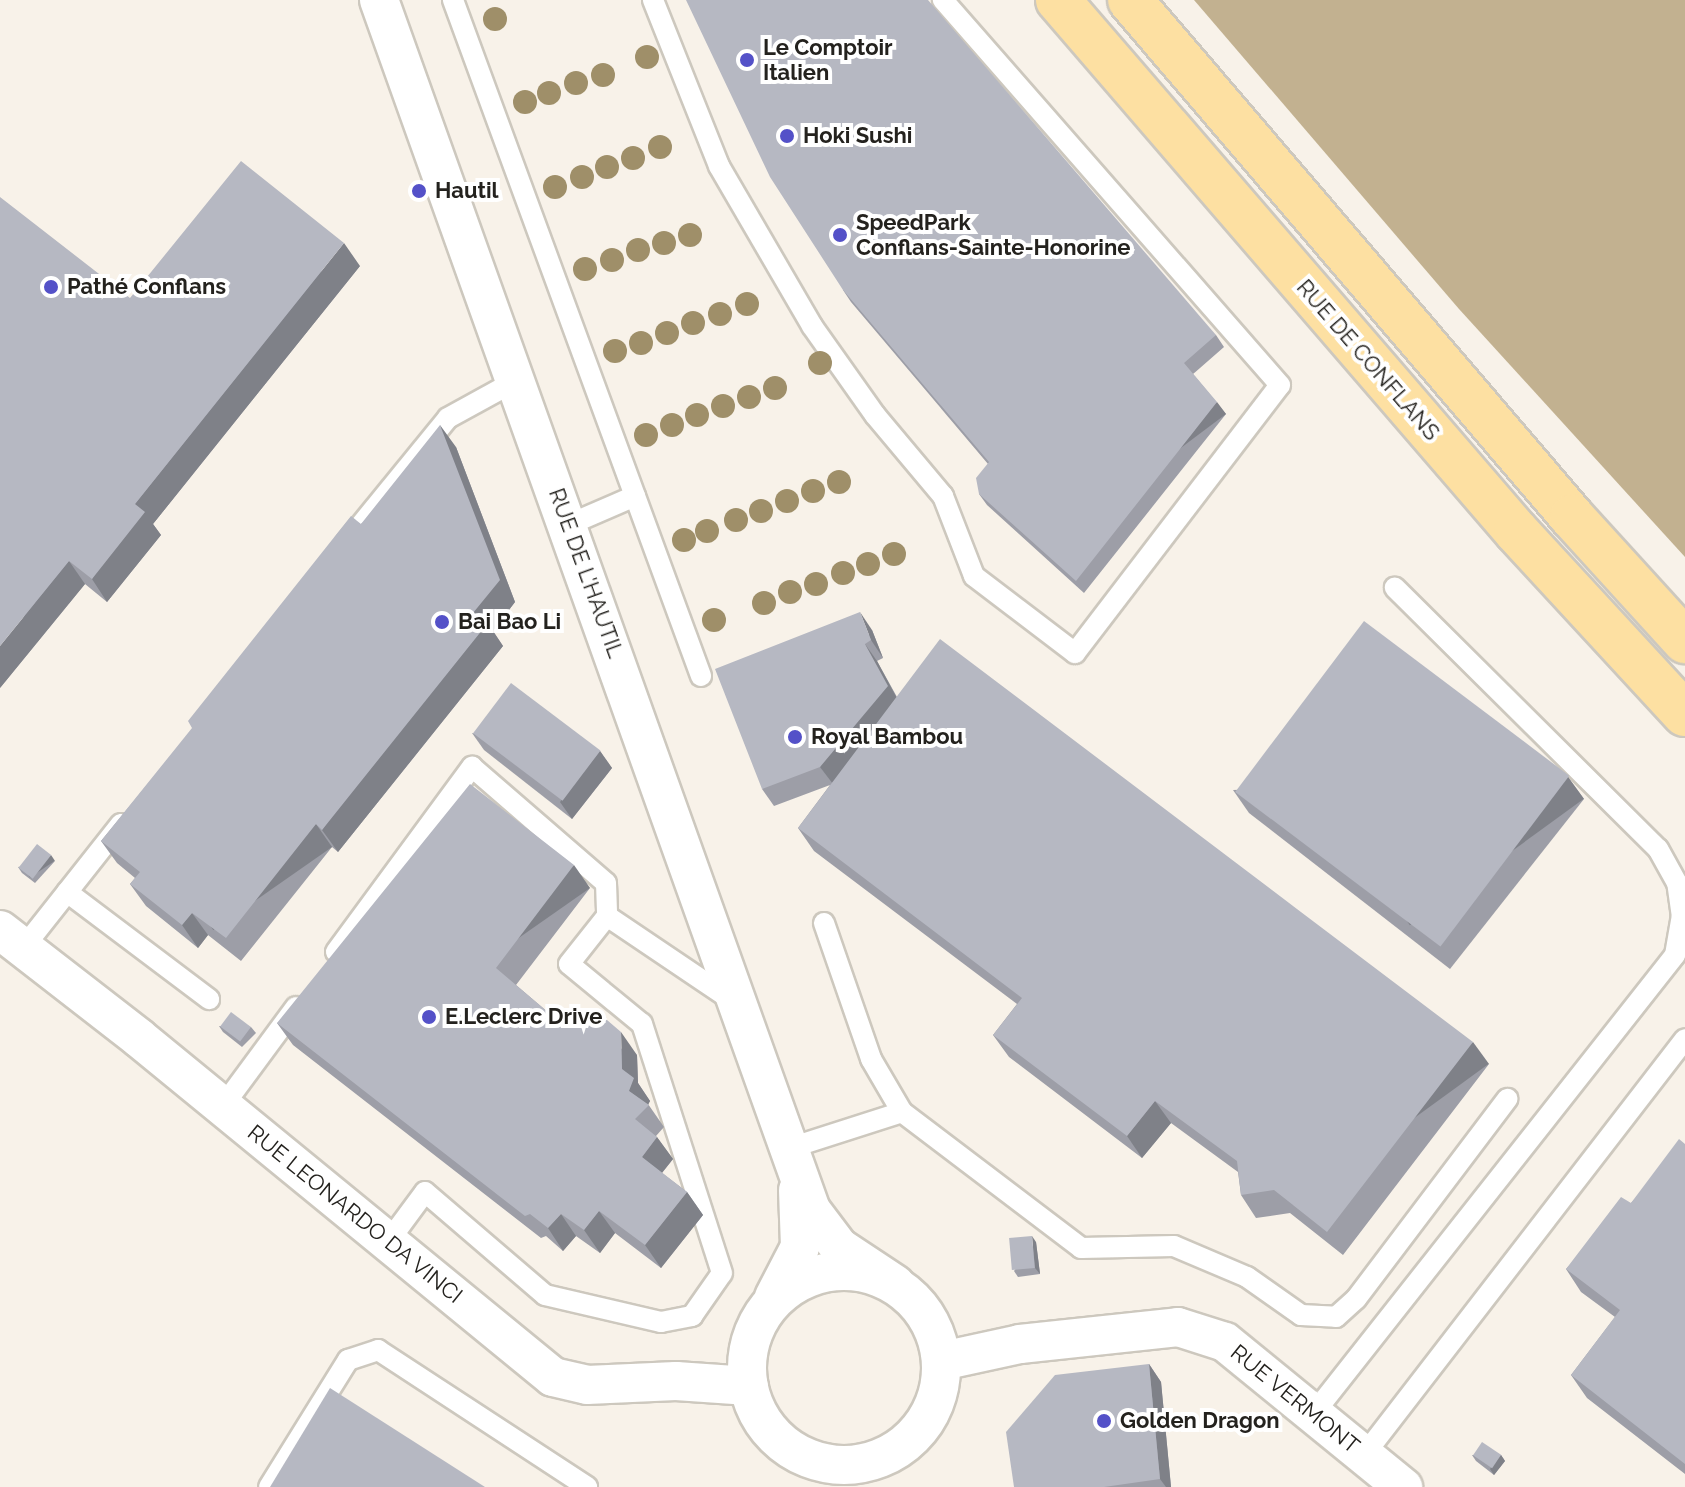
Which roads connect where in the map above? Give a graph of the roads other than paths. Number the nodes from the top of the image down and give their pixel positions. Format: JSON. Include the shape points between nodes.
{"nodes":[{"id":1,"x":379,"y":0,"type":"edge"},
{"id":2,"x":453,"y":0,"type":"edge"},
{"id":3,"x":653,"y":0,"type":"edge"},
{"id":4,"x":943,"y":0,"type":"edge"},
{"id":5,"x":1058,"y":0,"type":"edge"},
{"id":6,"x":1130,"y":0,"type":"edge"},
{"id":7,"x":517,"y":380,"type":"junction"},
{"id":8,"x":635,"y":496,"type":"junction"},
{"id":9,"x":568,"y":525,"type":"junction"},
{"id":10,"x":331,"y":562,"type":"edge"},
{"id":11,"x":1395,"y":588,"type":"dead end"},
{"id":12,"x":1685,"y":641,"type":"edge"},
{"id":13,"x":701,"y":676,"type":"dead end"},
{"id":14,"x":1685,"y":714,"type":"edge"},
{"id":15,"x":135,"y":806,"type":"edge"},
{"id":16,"x":67,"y":892,"type":"junction"},
{"id":17,"x":607,"y":916,"type":"junction"},
{"id":18,"x":824,"y":923,"type":"dead end"},
{"id":19,"x":11,"y":939,"type":"edge"},
{"id":20,"x":324,"y":968,"type":"edge"},
{"id":21,"x":306,"y":993,"type":"edge"},
{"id":22,"x":209,"y":999,"type":"dead end"},
{"id":23,"x":741,"y":1006,"type":"junction"},
{"id":24,"x":1685,"y":1039,"type":"edge"},
{"id":25,"x":1507,"y":1099,"type":"dead end"},
{"id":26,"x":223,"y":1106,"type":"junction"},
{"id":27,"x":902,"y":1112,"type":"junction"},
{"id":28,"x":790,"y":1148,"type":"junction"},
{"id":29,"x":388,"y":1242,"type":"junction"},
{"id":30,"x":895,"y":1284,"type":"junction"},
{"id":31,"x":760,"y":1319,"type":"junction"},
{"id":32,"x":942,"y":1361,"type":"junction"},
{"id":33,"x":749,"y":1386,"type":"junction"},
{"id":34,"x":1314,"y":1413,"type":"junction"},
{"id":35,"x":925,"y":1422,"type":"junction"},
{"id":36,"x":1364,"y":1455,"type":"junction"},
{"id":37,"x":832,"y":1463,"type":"junction"},
{"id":38,"x":269,"y":1487,"type":"edge"},
{"id":39,"x":587,"y":1487,"type":"edge"},
{"id":40,"x":868,"y":1487,"type":"edge"},
{"id":41,"x":894,"y":1487,"type":"edge"},
{"id":42,"x":1403,"y":1487,"type":"edge"}],
"edges":[{"from":1,"to":7,"type":"street","name":"RUE DE L'HAUTIL"},
{"from":2,"to":8,"type":"lane"},
{"from":3,"to":4,"type":"lane","via":[[719,166],[812,326],[875,415],[943,496],[974,576],[1075,653],[1280,385]]},
{"from":5,"to":14,"type":"main road","name":"RUE DE CONFLANS","via":[[1456,462]]},
{"from":6,"to":12,"type":"main road","via":[[1572,517]]},
{"from":7,"to":9,"type":"street","name":"RUE DE L'HAUTIL"},
{"from":7,"to":10,"type":"lane","via":[[448,418]]},
{"from":8,"to":9,"type":"lane"},
{"from":8,"to":13,"type":"lane"},
{"from":9,"to":23,"type":"street","name":"RUE DE L'HAUTIL"},
{"from":11,"to":34,"type":"lane","via":[[1658,849],[1677,883],[1682,917],[1675,955]]},
{"from":15,"to":16,"type":"lane"},
{"from":16,"to":19,"type":"lane"},
{"from":16,"to":22,"type":"lane"},
{"from":17,"to":20,"type":"lane","via":[[606,883],[472,767]]},
{"from":17,"to":23,"type":"lane"},
{"from":17,"to":29,"type":"lane","via":[[569,964],[642,1024],[722,1273],[692,1316],[661,1322],[545,1295],[425,1192]]},
{"from":18,"to":27,"type":"lane","via":[[871,1059]]},
{"from":19,"to":26,"type":"street","name":"RUE LEONARDO DA VINCI"},
{"from":21,"to":26,"type":"lane"},
{"from":23,"to":28,"type":"street","name":"RUE DE L'HAUTIL"},
{"from":24,"to":36,"type":"lane"},
{"from":25,"to":27,"type":"lane","via":[[1356,1299],[1336,1317],[1301,1315],[1247,1277],[1174,1246],[1081,1248]]},
{"from":26,"to":29,"type":"street","name":"RUE LEONARDO DA VINCI"},
{"from":27,"to":28,"type":"lane"},
{"from":28,"to":30,"type":"street","name":"RUE DE L'HAUTIL","via":[[811,1210],[827,1234]]},
{"from":28,"to":31,"type":"street","name":"RUE DE L'HAUTIL","via":[[802,1216],[800,1247]]},
{"from":29,"to":33,"type":"street","name":"RUE LEONARDO DA VINCI","via":[[553,1377],[587,1385],[676,1381]]},
{"from":30,"to":31,"type":"street","via":[[866,1273],[820,1275],[780,1296]]},
{"from":30,"to":32,"type":"street","via":[[919,1305],[935,1331]]},
{"from":31,"to":33,"type":"street","via":[[749,1352]]},
{"from":32,"to":34,"type":"street","name":"RUE VERMONT","via":[[1020,1344],[1178,1327],[1225,1342]]},
{"from":32,"to":35,"type":"street","via":[[938,1392]]},
{"from":33,"to":37,"type":"street","via":[[760,1417],[782,1443],[811,1459]]},
{"from":34,"to":36,"type":"street","name":"RUE VERMONT"},
{"from":35,"to":37,"type":"street","via":[[904,1445],[876,1460]]},
{"from":35,"to":41,"type":"street"},
{"from":36,"to":42,"type":"street","name":"RUE VERMONT"},
{"from":37,"to":40,"type":"street"},
{"from":38,"to":39,"type":"lane","via":[[348,1360],[378,1350]]}]}
